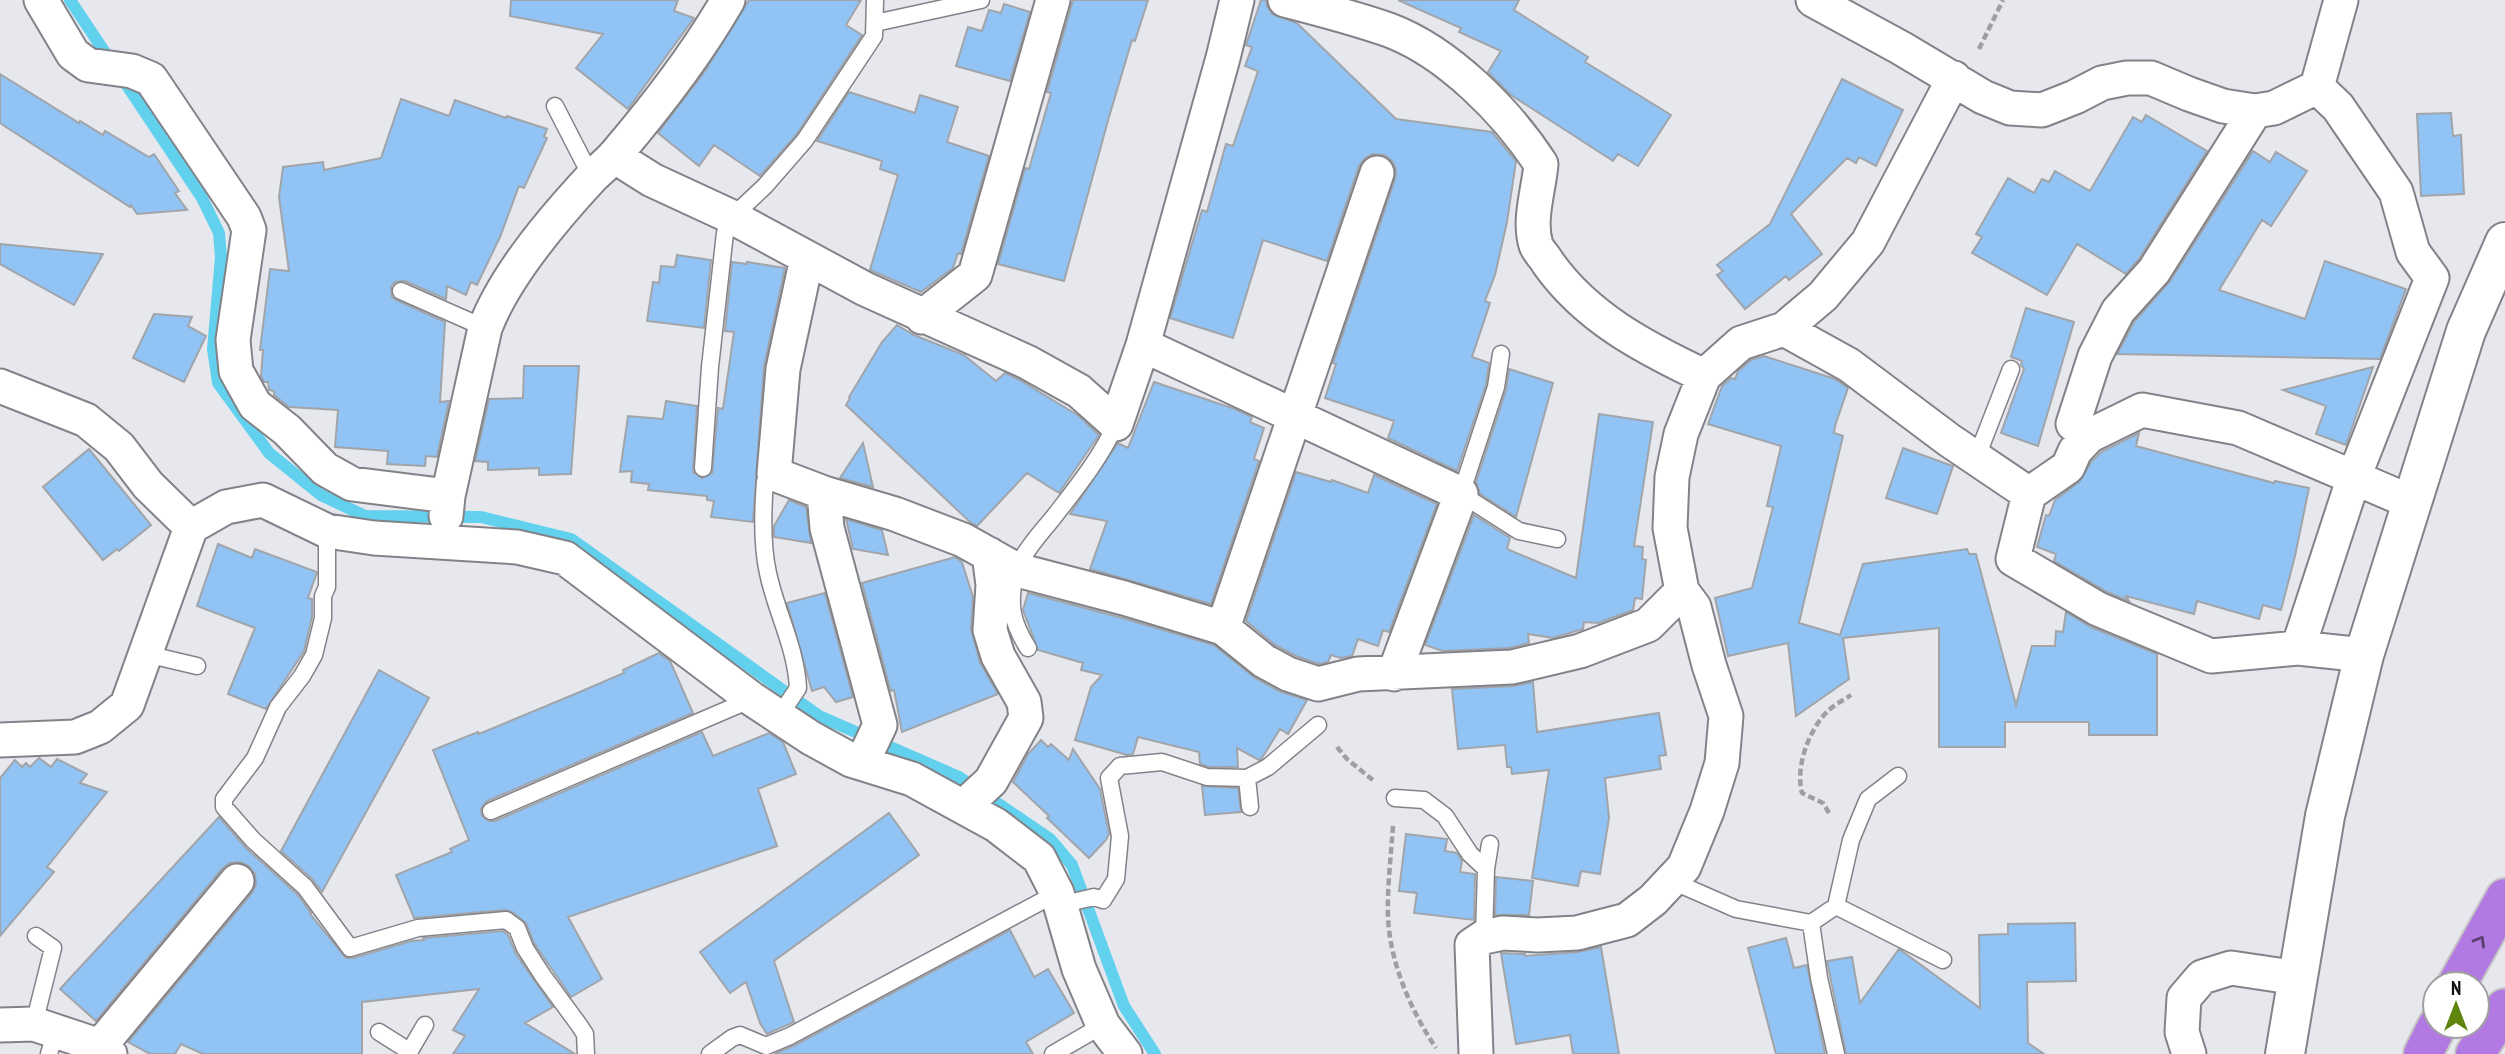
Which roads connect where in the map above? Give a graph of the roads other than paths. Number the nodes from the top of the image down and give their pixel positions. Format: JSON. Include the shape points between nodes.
{"nodes":[{"id":1,"x":41,"y":0,"type":"edge"},
{"id":2,"x":728,"y":0,"type":"edge"},
{"id":3,"x":875,"y":0,"type":"edge"},
{"id":4,"x":981,"y":0,"type":"edge"},
{"id":5,"x":1054,"y":0,"type":"edge"},
{"id":6,"x":1237,"y":0,"type":"edge"},
{"id":7,"x":1285,"y":0,"type":"edge"},
{"id":8,"x":1813,"y":0,"type":"edge"},
{"id":9,"x":2342,"y":0,"type":"edge"},
{"id":10,"x":875,"y":23,"type":"junction"},
{"id":11,"x":1958,"y":81,"type":"junction"},
{"id":12,"x":2317,"y":88,"type":"junction"},
{"id":13,"x":555,"y":106,"type":"dead end"},
{"id":14,"x":2255,"y":111,"type":"junction"},
{"id":15,"x":603,"y":167,"type":"junction"},
{"id":16,"x":1377,"y":173,"type":"dead end"},
{"id":17,"x":732,"y":217,"type":"junction"},
{"id":18,"x":2505,"y":242,"type":"edge"},
{"id":19,"x":807,"y":258,"type":"junction"},
{"id":20,"x":401,"y":292,"type":"dead end"},
{"id":21,"x":922,"y":317,"type":"junction"},
{"id":22,"x":485,"y":328,"type":"junction"},
{"id":23,"x":1784,"y":328,"type":"junction"},
{"id":24,"x":1143,"y":345,"type":"junction"},
{"id":25,"x":1501,"y":354,"type":"dead end"},
{"id":26,"x":2011,"y":369,"type":"dead end"},
{"id":27,"x":1704,"y":376,"type":"junction"},
{"id":28,"x":0,"y":386,"type":"edge"},
{"id":29,"x":1296,"y":417,"type":"junction"},
{"id":30,"x":1116,"y":424,"type":"junction"},
{"id":31,"x":2089,"y":436,"type":"junction"},
{"id":32,"x":1976,"y":458,"type":"junction"},
{"id":33,"x":703,"y":468,"type":"dead end"},
{"id":34,"x":774,"y":474,"type":"junction"},
{"id":35,"x":2354,"y":477,"type":"junction"},
{"id":36,"x":824,"y":493,"type":"junction"},
{"id":37,"x":1461,"y":494,"type":"junction"},
{"id":38,"x":2029,"y":494,"type":"junction"},
{"id":39,"x":2411,"y":502,"type":"junction"},
{"id":40,"x":446,"y":518,"type":"junction"},
{"id":41,"x":191,"y":527,"type":"junction"},
{"id":42,"x":327,"y":531,"type":"junction"},
{"id":43,"x":1557,"y":539,"type":"dead end"},
{"id":44,"x":1003,"y":562,"type":"junction"},
{"id":45,"x":1682,"y":591,"type":"junction"},
{"id":46,"x":1223,"y":628,"type":"junction"},
{"id":47,"x":1028,"y":648,"type":"dead end"},
{"id":48,"x":2298,"y":648,"type":"junction"},
{"id":49,"x":146,"y":653,"type":"junction"},
{"id":50,"x":2364,"y":655,"type":"junction"},
{"id":51,"x":197,"y":666,"type":"dead end"},
{"id":52,"x":1394,"y":674,"type":"junction"},
{"id":53,"x":766,"y":707,"type":"junction"},
{"id":54,"x":1318,"y":725,"type":"road end"},
{"id":55,"x":0,"y":740,"type":"edge"},
{"id":56,"x":871,"y":746,"type":"junction"},
{"id":57,"x":1898,"y":776,"type":"dead end"},
{"id":58,"x":1247,"y":778,"type":"junction"},
{"id":59,"x":974,"y":796,"type":"junction"},
{"id":60,"x":1395,"y":798,"type":"road end"},
{"id":61,"x":1250,"y":807,"type":"dead end"},
{"id":62,"x":491,"y":811,"type":"dead end"},
{"id":63,"x":1490,"y":844,"type":"dead end"},
{"id":64,"x":1486,"y":869,"type":"junction"},
{"id":65,"x":237,"y":881,"type":"dead end"},
{"id":66,"x":1672,"y":881,"type":"junction"},
{"id":67,"x":2505,"y":898,"type":"edge"},
{"id":68,"x":1064,"y":900,"type":"junction"},
{"id":69,"x":1836,"y":906,"type":"junction"},
{"id":70,"x":1811,"y":923,"type":"junction"},
{"id":71,"x":36,"y":936,"type":"dead end"},
{"id":72,"x":1484,"y":937,"type":"junction"},
{"id":73,"x":1943,"y":960,"type":"dead end"},
{"id":74,"x":2466,"y":970,"type":"edge"},
{"id":75,"x":2298,"y":978,"type":"junction"},
{"id":76,"x":2505,"y":1008,"type":"edge"},
{"id":77,"x":0,"y":1025,"type":"edge"},
{"id":78,"x":425,"y":1025,"type":"dead end"},
{"id":79,"x":1103,"y":1025,"type":"junction"},
{"id":80,"x":379,"y":1032,"type":"dead end"},
{"id":81,"x":46,"y":1036,"type":"edge"},
{"id":82,"x":105,"y":1050,"type":"edge"},
{"id":83,"x":765,"y":1050,"type":"edge"},
{"id":84,"x":409,"y":1053,"type":"edge"},
{"id":85,"x":586,"y":1054,"type":"edge"},
{"id":86,"x":710,"y":1054,"type":"edge"},
{"id":87,"x":1054,"y":1054,"type":"edge"},
{"id":88,"x":1125,"y":1054,"type":"edge"},
{"id":89,"x":1476,"y":1054,"type":"edge"},
{"id":90,"x":1836,"y":1054,"type":"edge"},
{"id":91,"x":2189,"y":1054,"type":"edge"},
{"id":92,"x":2285,"y":1054,"type":"edge"},
{"id":93,"x":2475,"y":1054,"type":"edge"}],
"edges":[{"from":1,"to":40,"type":"street","via":[[74,54],[88,65],[151,79],[244,217],[249,230],[233,340],[236,371],[255,405],[325,469],[352,484]]},
{"from":2,"to":15,"type":"street","via":[[678,74]]},
{"from":3,"to":10,"type":"lane"},
{"from":4,"to":10,"type":"lane"},
{"from":5,"to":21,"type":"street","via":[[975,275]]},
{"from":6,"to":24,"type":"street"},
{"from":7,"to":27,"type":"street","via":[[1391,31],[1455,69],[1498,110],[1541,164],[1533,217],[1536,245],[1556,273],[1578,299],[1648,350]]},
{"from":8,"to":11,"type":"street"},
{"from":9,"to":12,"type":"street"},
{"from":10,"to":17,"type":"lane","via":[[874,36],[804,140]]},
{"from":11,"to":14,"type":"street","via":[[2010,108],[2042,110],[2102,83],[2151,78],[2223,106]]},
{"from":11,"to":23,"type":"street","via":[[1868,242],[1824,296]]},
{"from":12,"to":14,"type":"street","via":[[2274,108]]},
{"from":12,"to":35,"type":"street","via":[[2339,107],[2396,192],[2413,252],[2432,278]]},
{"from":13,"to":15,"type":"lane"},
{"from":14,"to":31,"type":"street","via":[[2154,271],[2118,311],[2095,356],[2073,424]]},
{"from":15,"to":17,"type":"street","via":[[652,180]]},
{"from":15,"to":22,"type":"street","via":[[524,259],[492,308]]},
{"from":16,"to":29,"type":"street"},
{"from":17,"to":19,"type":"street"},
{"from":17,"to":33,"type":"lane","via":[[725,233]]},
{"from":18,"to":39,"type":"street","via":[[2466,331]]},
{"from":19,"to":21,"type":"street"},
{"from":19,"to":34,"type":"street","via":[[783,369]]},
{"from":20,"to":22,"type":"lane"},
{"from":21,"to":30,"type":"street","via":[[1027,362],[1079,391]]},
{"from":22,"to":40,"type":"street"},
{"from":23,"to":27,"type":"street","via":[[1741,343]]},
{"from":23,"to":32,"type":"street","via":[[1849,365]]},
{"from":24,"to":29,"type":"street"},
{"from":24,"to":30,"type":"street"},
{"from":25,"to":37,"type":"lane","via":[[1496,387]]},
{"from":26,"to":32,"type":"lane"},
{"from":27,"to":45,"type":"street","via":[[1681,434],[1672,477],[1670,528]]},
{"from":28,"to":41,"type":"street","via":[[86,420],[119,447],[148,485]]},
{"from":29,"to":37,"type":"street"},
{"from":29,"to":46,"type":"street"},
{"from":30,"to":44,"type":"lane","via":[[1104,451],[1038,536]]},
{"from":31,"to":35,"type":"street","via":[[2141,410],[2238,428]]},
{"from":31,"to":38,"type":"street","via":[[2068,467]]},
{"from":32,"to":38,"type":"street"},
{"from":34,"to":36,"type":"street"},
{"from":34,"to":53,"type":"lane","via":[[765,481],[767,570],[792,649],[798,688]]},
{"from":35,"to":39,"type":"street"},
{"from":35,"to":48,"type":"street"},
{"from":36,"to":44,"type":"street","via":[[963,540]]},
{"from":36,"to":56,"type":"street"},
{"from":37,"to":43,"type":"lane","via":[[1519,530]]},
{"from":37,"to":52,"type":"street"},
{"from":38,"to":48,"type":"street","via":[[2013,559],[2098,610],[2211,656]]},
{"from":39,"to":50,"type":"street"},
{"from":40,"to":42,"type":"street"},
{"from":40,"to":53,"type":"street","via":[[517,547],[565,558]]},
{"from":41,"to":42,"type":"street","via":[[226,507],[263,500]]},
{"from":41,"to":49,"type":"street"},
{"from":42,"to":85,"type":"lane","via":[[327,587],[314,655],[278,707],[255,758],[223,799],[223,807],[305,887],[350,948],[418,928],[506,920],[517,928],[525,948],[585,1034]]},
{"from":44,"to":46,"type":"street"},
{"from":44,"to":47,"type":"lane","via":[[1015,627]]},
{"from":44,"to":59,"type":"street","via":[[993,585],[990,630],[998,656],[1024,702],[1026,718]]},
{"from":45,"to":52,"type":"street","via":[[1648,625],[1580,651],[1512,667]]},
{"from":45,"to":66,"type":"street","via":[[1694,607],[1726,716],[1721,763],[1707,811],[1684,867]]},
{"from":46,"to":52,"type":"street","via":[[1264,660],[1318,684],[1358,674]]},
{"from":48,"to":50,"type":"street"},
{"from":49,"to":51,"type":"lane"},
{"from":49,"to":55,"type":"street","via":[[127,705],[100,727],[75,737]]},
{"from":50,"to":75,"type":"street","via":[[2325,816]]},
{"from":53,"to":56,"type":"street","via":[[811,738]]},
{"from":53,"to":62,"type":"lane"},
{"from":54,"to":58,"type":"lane","via":[[1268,767]]},
{"from":56,"to":59,"type":"street","via":[[912,779]]},
{"from":57,"to":69,"type":"lane","via":[[1867,799],[1851,840]]},
{"from":58,"to":61,"type":"lane"},
{"from":58,"to":68,"type":"lane","via":[[1207,777],[1162,762],[1120,766],[1109,778],[1120,836],[1116,879],[1103,900]]},
{"from":59,"to":68,"type":"street","via":[[996,825],[1039,858]]},
{"from":60,"to":64,"type":"lane","via":[[1424,800],[1445,816],[1469,854]]},
{"from":63,"to":64,"type":"lane"},
{"from":64,"to":72,"type":"lane"},
{"from":65,"to":82,"type":"street"},
{"from":66,"to":70,"type":"lane","via":[[1736,909]]},
{"from":66,"to":72,"type":"street","via":[[1626,920],[1577,933]]},
{"from":74,"to":67,"type":"highway","one_way":true},
{"from":68,"to":79,"type":"street","via":[[1079,969]]},
{"from":68,"to":83,"type":"lane"},
{"from":69,"to":70,"type":"lane"},
{"from":69,"to":73,"type":"lane"},
{"from":70,"to":90,"type":"lane"},
{"from":71,"to":81,"type":"lane","via":[[53,948]]},
{"from":72,"to":89,"type":"street","via":[[1472,945]]},
{"from":75,"to":91,"type":"street","via":[[2231,968],[2202,977],[2184,998],[2182,1032]]},
{"from":75,"to":92,"type":"street"},
{"from":76,"to":93,"type":"highway"},
{"from":77,"to":81,"type":"street"},
{"from":78,"to":84,"type":"lane"},
{"from":79,"to":87,"type":"lane"},
{"from":79,"to":88,"type":"street"},
{"from":80,"to":84,"type":"lane"},
{"from":81,"to":82,"type":"street"},
{"from":83,"to":86,"type":"lane","via":[[740,1035]]}]}
